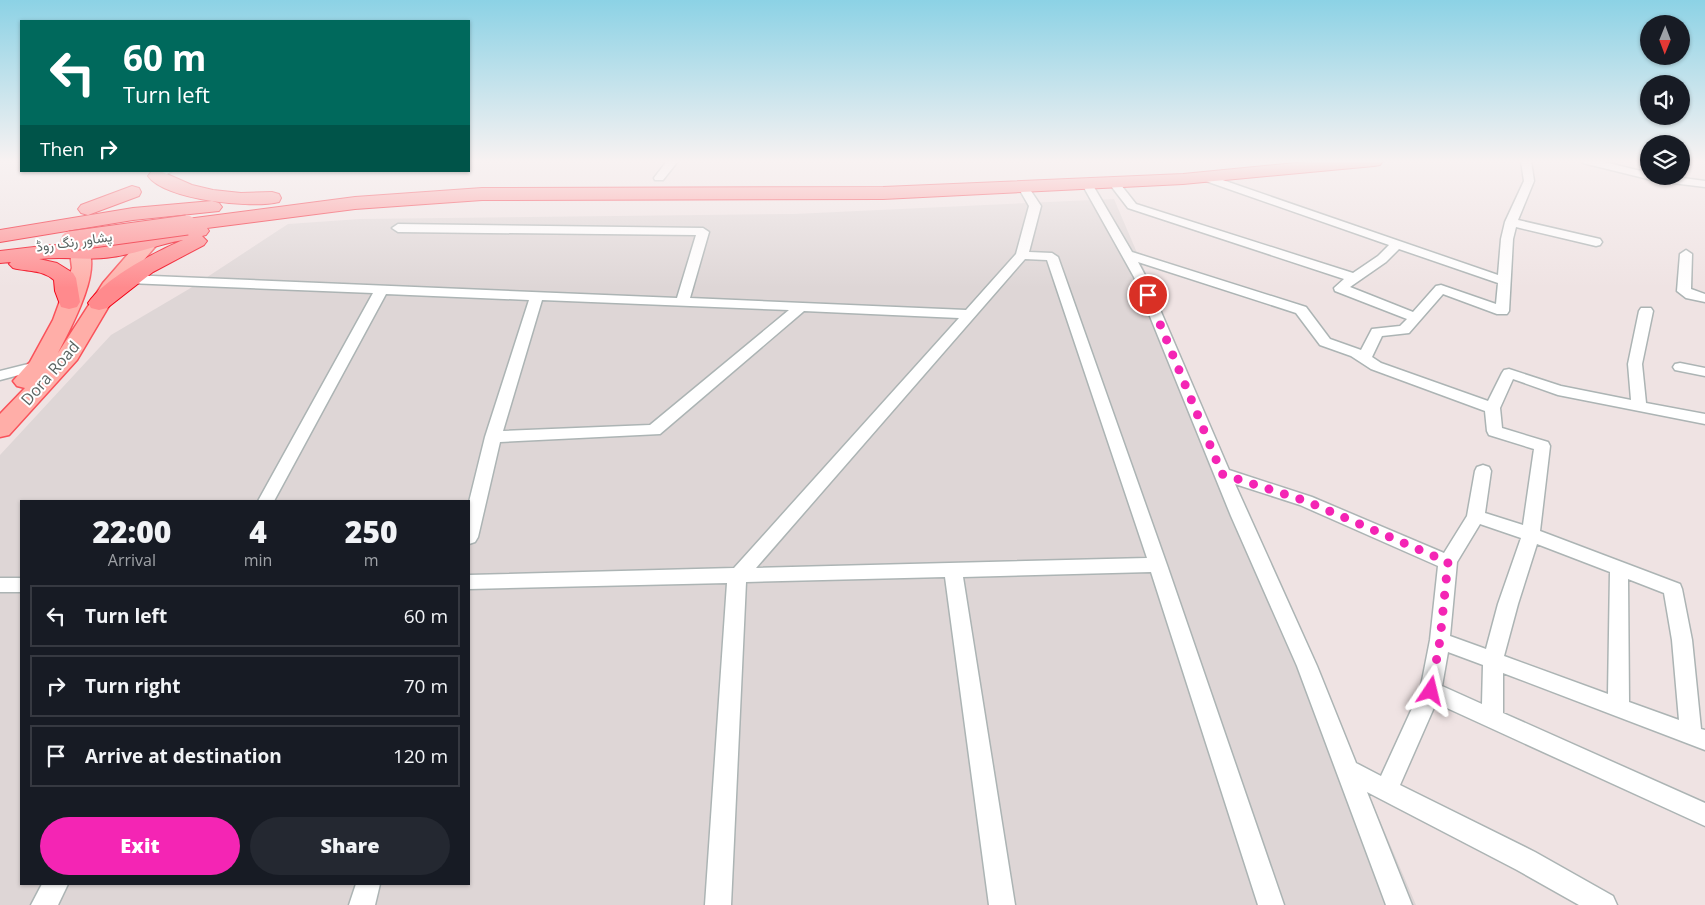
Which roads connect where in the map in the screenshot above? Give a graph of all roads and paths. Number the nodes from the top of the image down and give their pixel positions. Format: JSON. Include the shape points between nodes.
{"nodes":[{"id":1,"x":98,"y":203,"type":"edge"},
{"id":2,"x":119,"y":203,"type":"edge"},
{"id":3,"x":160,"y":203,"type":"edge"},
{"id":4,"x":242,"y":203,"type":"edge"},
{"id":5,"x":295,"y":203,"type":"edge"},
{"id":6,"x":353,"y":203,"type":"edge"},
{"id":7,"x":415,"y":203,"type":"edge"},
{"id":8,"x":1033,"y":203,"type":"edge"},
{"id":9,"x":1098,"y":203,"type":"edge"},
{"id":10,"x":1130,"y":203,"type":"edge"},
{"id":11,"x":1280,"y":203,"type":"edge"},
{"id":12,"x":1519,"y":203,"type":"edge"},
{"id":13,"x":164,"y":212,"type":"junction"},
{"id":14,"x":98,"y":220,"type":"junction"},
{"id":15,"x":1511,"y":222,"type":"junction"},
{"id":16,"x":248,"y":223,"type":"junction"},
{"id":17,"x":398,"y":228,"type":"dead end"},
{"id":18,"x":0,"y":235,"type":"edge"},
{"id":19,"x":150,"y":241,"type":"junction"},
{"id":20,"x":1596,"y":242,"type":"dead end"},
{"id":21,"x":0,"y":244,"type":"edge"},
{"id":22,"x":1397,"y":244,"type":"junction"},
{"id":23,"x":0,"y":251,"type":"edge"},
{"id":24,"x":80,"y":252,"type":"junction"},
{"id":25,"x":1686,"y":254,"type":"dead end"},
{"id":26,"x":1022,"y":255,"type":"junction"},
{"id":27,"x":1128,"y":255,"type":"junction"},
{"id":28,"x":0,"y":257,"type":"edge"},
{"id":29,"x":0,"y":265,"type":"edge"},
{"id":30,"x":1354,"y":278,"type":"junction"},
{"id":31,"x":1504,"y":281,"type":"junction"},
{"id":32,"x":382,"y":289,"type":"junction"},
{"id":33,"x":112,"y":290,"type":"junction"},
{"id":34,"x":537,"y":296,"type":"junction"},
{"id":35,"x":1705,"y":298,"type":"edge"},
{"id":36,"x":682,"y":302,"type":"junction"},
{"id":37,"x":801,"y":307,"type":"junction"},
{"id":38,"x":66,"y":311,"type":"junction"},
{"id":39,"x":1646,"y":311,"type":"dead end"},
{"id":40,"x":970,"y":314,"type":"junction"},
{"id":41,"x":1415,"y":317,"type":"junction"},
{"id":42,"x":70,"y":355,"type":"junction"},
{"id":43,"x":1364,"y":358,"type":"junction"},
{"id":44,"x":40,"y":365,"type":"junction"},
{"id":45,"x":1680,"y":367,"type":"dead end"},
{"id":46,"x":1705,"y":372,"type":"edge"},
{"id":47,"x":0,"y":376,"type":"edge"},
{"id":48,"x":0,"y":406,"type":"edge"},
{"id":49,"x":1639,"y":407,"type":"junction"},
{"id":50,"x":1492,"y":408,"type":"junction"},
{"id":51,"x":1705,"y":419,"type":"edge"},
{"id":52,"x":0,"y":429,"type":"edge"},
{"id":53,"x":493,"y":437,"type":"junction"},
{"id":54,"x":1483,"y":470,"type":"dead end"},
{"id":55,"x":1222,"y":474,"type":"junction"},
{"id":56,"x":267,"y":500,"type":"edge"},
{"id":57,"x":1476,"y":516,"type":"junction"},
{"id":58,"x":470,"y":533,"type":"edge"},
{"id":59,"x":1531,"y":535,"type":"junction"},
{"id":60,"x":1448,"y":562,"type":"junction"},
{"id":61,"x":1158,"y":565,"type":"junction"},
{"id":62,"x":1619,"y":568,"type":"junction"},
{"id":63,"x":953,"y":571,"type":"junction"},
{"id":64,"x":738,"y":577,"type":"junction"},
{"id":65,"x":470,"y":582,"type":"edge"},
{"id":66,"x":20,"y":585,"type":"edge"},
{"id":67,"x":0,"y":586,"type":"edge"},
{"id":68,"x":1440,"y":640,"type":"junction"},
{"id":69,"x":1493,"y":660,"type":"junction"},
{"id":70,"x":1431,"y":691,"type":"junction"},
{"id":71,"x":1618,"y":707,"type":"junction"},
{"id":72,"x":1492,"y":719,"type":"junction"},
{"id":73,"x":1698,"y":737,"type":"edge"},
{"id":74,"x":1347,"y":770,"type":"junction"},
{"id":75,"x":1386,"y":790,"type":"junction"},
{"id":76,"x":1705,"y":815,"type":"edge"},
{"id":77,"x":55,"y":885,"type":"edge"},
{"id":78,"x":368,"y":885,"type":"edge"},
{"id":79,"x":44,"y":905,"type":"edge"},
{"id":80,"x":362,"y":905,"type":"edge"},
{"id":81,"x":718,"y":905,"type":"edge"},
{"id":82,"x":1002,"y":905,"type":"edge"},
{"id":83,"x":1271,"y":905,"type":"edge"},
{"id":84,"x":1399,"y":905,"type":"edge"},
{"id":85,"x":1604,"y":905,"type":"edge"}],
"edges":[{"from":1,"to":18,"type":"highway","via":[[77,213]]},
{"from":2,"to":14,"type":"highway"},
{"from":3,"to":13,"type":"highway"},
{"from":4,"to":13,"type":"highway"},
{"from":5,"to":21,"type":"highway","name":"پشاور رنگ روڈ"},
{"from":6,"to":23,"type":"highway","name":"پشاور رنگ روڈ","bridge":true},
{"from":7,"to":16,"type":"highway"},
{"from":8,"to":26,"type":"street"},
{"from":9,"to":27,"type":"street"},
{"from":10,"to":30,"type":"street"},
{"from":11,"to":22,"type":"street"},
{"from":12,"to":15,"type":"street"},
{"from":13,"to":14,"type":"highway"},
{"from":13,"to":19,"type":"highway","via":[[166,225]]},
{"from":14,"to":18,"type":"highway"},
{"from":14,"to":24,"type":"highway","via":[[82,238]]},
{"from":15,"to":20,"type":"street"},
{"from":15,"to":31,"type":"street"},
{"from":16,"to":19,"type":"highway"},
{"from":16,"to":33,"type":"highway","via":[[177,250]]},
{"from":17,"to":36,"type":"street","via":[[703,232]]},
{"from":19,"to":24,"type":"highway","via":[[113,251]]},
{"from":19,"to":33,"type":"main road","name":"Dora Road"},
{"from":22,"to":30,"type":"street"},
{"from":22,"to":31,"type":"street"},
{"from":24,"to":28,"type":"highway","via":[[51,251]]},
{"from":24,"to":38,"type":"main road","via":[[82,268]]},
{"from":25,"to":35,"type":"street","via":[[1684,291]]},
{"from":26,"to":40,"type":"street"},
{"from":26,"to":61,"type":"street","via":[[1052,257]]},
{"from":27,"to":43,"type":"street","via":[[1301,310],[1325,342]]},
{"from":27,"to":55,"type":"street"},
{"from":29,"to":38,"type":"highway","via":[[45,265],[58,271],[65,278]]},
{"from":30,"to":41,"type":"street","via":[[1340,288]]},
{"from":31,"to":41,"type":"street","via":[[1502,311],[1441,289]]},
{"from":32,"to":33,"type":"street"},
{"from":32,"to":34,"type":"street"},
{"from":32,"to":56,"type":"street"},
{"from":33,"to":42,"type":"main road","name":"Dora Road"},
{"from":34,"to":36,"type":"street"},
{"from":34,"to":53,"type":"street"},
{"from":36,"to":37,"type":"street"},
{"from":37,"to":40,"type":"street"},
{"from":37,"to":53,"type":"street","via":[[654,430]]},
{"from":38,"to":44,"type":"main road"},
{"from":39,"to":49,"type":"street","via":[[1635,364]]},
{"from":40,"to":64,"type":"street"},
{"from":41,"to":43,"type":"street","via":[[1404,330],[1377,332]]},
{"from":42,"to":44,"type":"street"},
{"from":42,"to":52,"type":"main road","name":"Dora Road"},
{"from":43,"to":50,"type":"street","via":[[1376,366]]},
{"from":44,"to":47,"type":"street"},
{"from":44,"to":48,"type":"main road"},
{"from":45,"to":46,"type":"street"},
{"from":49,"to":50,"type":"street","via":[[1558,390],[1509,373]]},
{"from":49,"to":51,"type":"street"},
{"from":50,"to":59,"type":"street","via":[[1495,431],[1542,446]]},
{"from":53,"to":58,"type":"street"},
{"from":54,"to":57,"type":"street"},
{"from":55,"to":60,"type":"street","via":[[1306,501]]},
{"from":55,"to":74,"type":"street","via":[[1307,666]]},
{"from":57,"to":59,"type":"street"},
{"from":57,"to":60,"type":"street"},
{"from":59,"to":62,"type":"street"},
{"from":59,"to":69,"type":"street"},
{"from":60,"to":68,"type":"street"},
{"from":61,"to":63,"type":"street"},
{"from":61,"to":83,"type":"street"},
{"from":62,"to":71,"type":"street"},
{"from":62,"to":73,"type":"street","via":[[1674,589]]},
{"from":63,"to":64,"type":"street"},
{"from":63,"to":82,"type":"street"},
{"from":64,"to":65,"type":"street"},
{"from":64,"to":81,"type":"street"},
{"from":66,"to":67,"type":"street"},
{"from":68,"to":69,"type":"street"},
{"from":68,"to":70,"type":"street"},
{"from":69,"to":71,"type":"street"},
{"from":69,"to":72,"type":"street"},
{"from":70,"to":72,"type":"street"},
{"from":70,"to":75,"type":"street"},
{"from":71,"to":73,"type":"street"},
{"from":72,"to":76,"type":"street"},
{"from":74,"to":75,"type":"street"},
{"from":74,"to":84,"type":"street"},
{"from":75,"to":85,"type":"street","via":[[1526,861]]},
{"from":77,"to":79,"type":"street"},
{"from":78,"to":80,"type":"street"}]}
